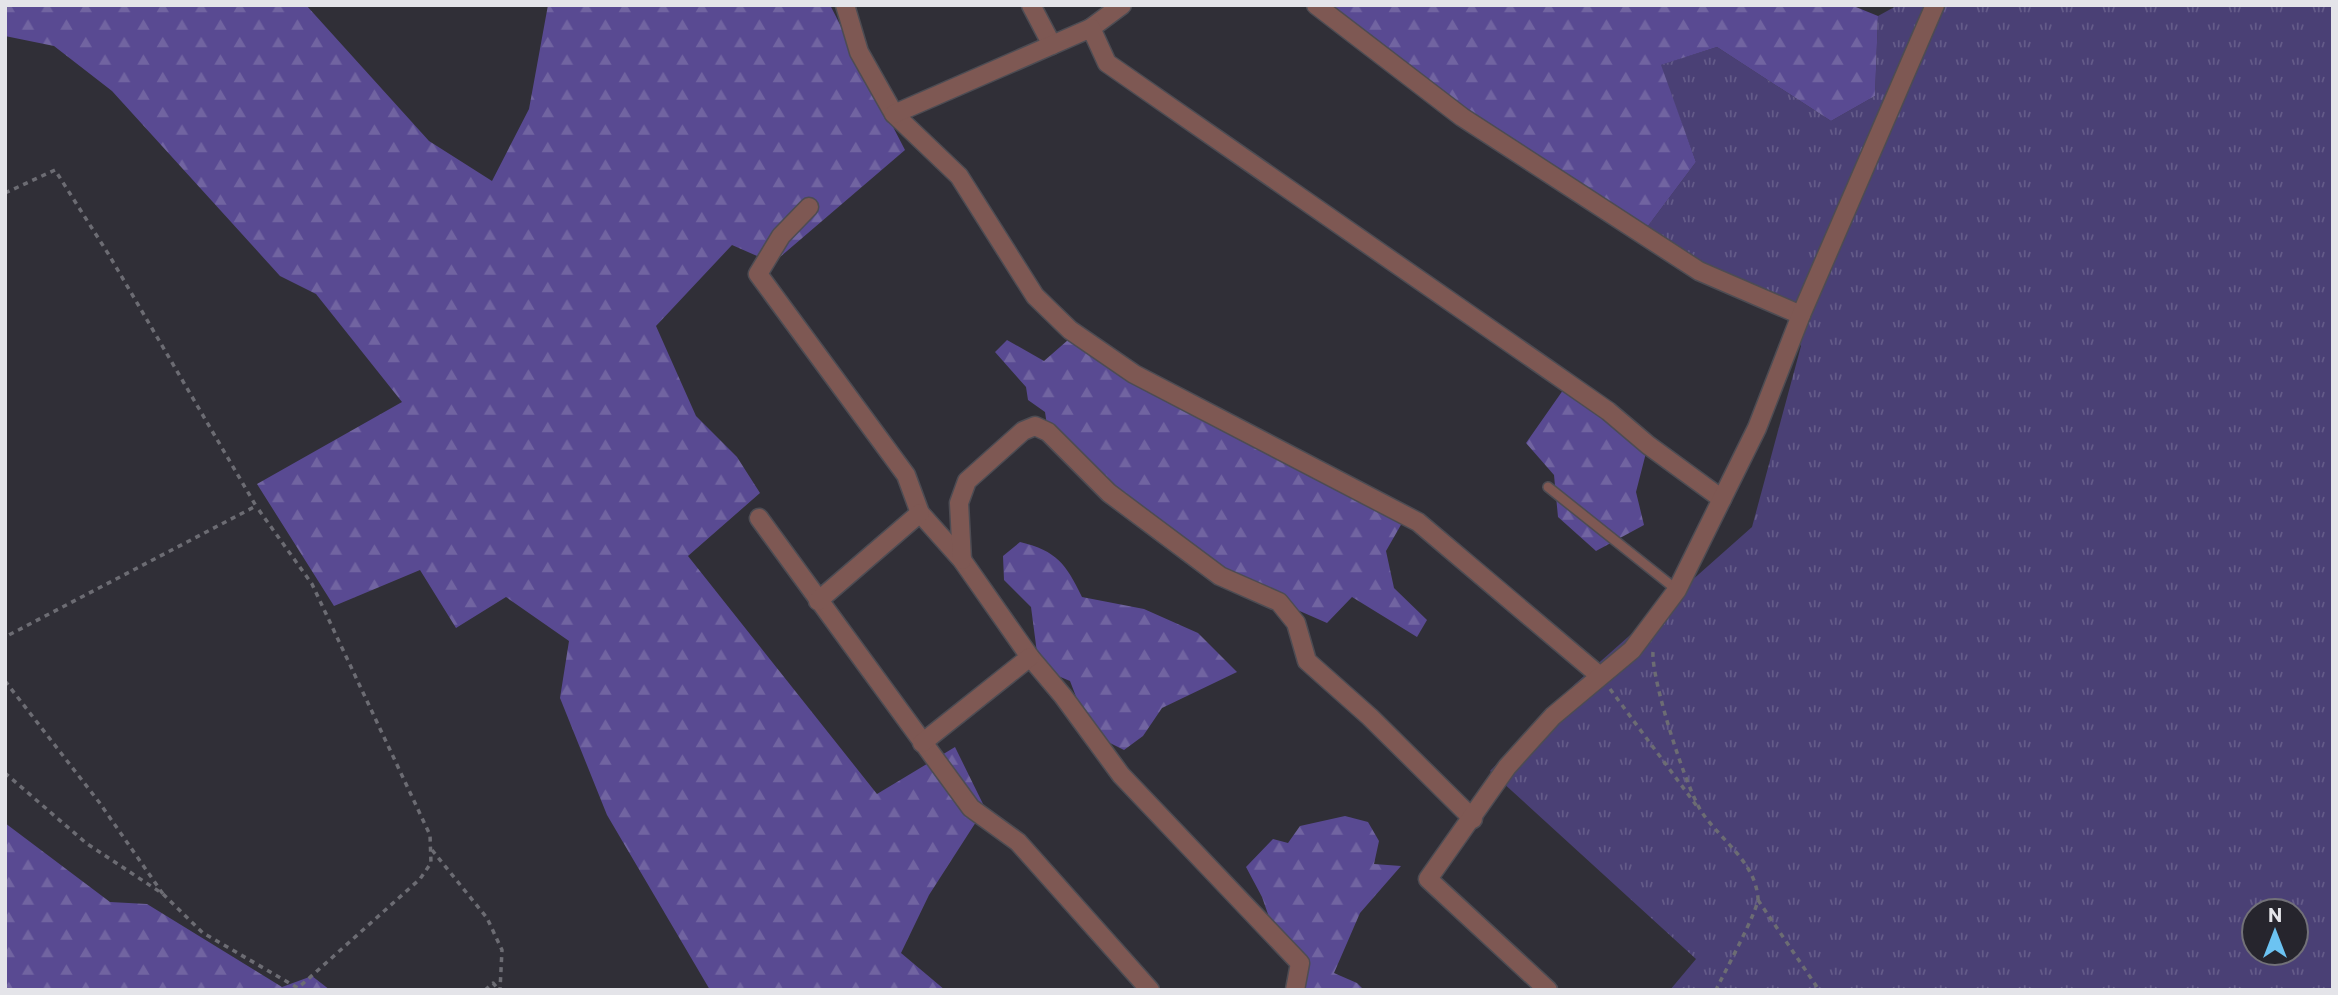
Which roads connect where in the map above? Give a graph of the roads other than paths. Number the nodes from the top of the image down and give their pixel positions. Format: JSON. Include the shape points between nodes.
{"nodes":[{"id":1,"x":845,"y":5,"type":"edge"},
{"id":2,"x":1031,"y":5,"type":"edge"},
{"id":3,"x":1122,"y":5,"type":"edge"},
{"id":4,"x":1316,"y":5,"type":"edge"},
{"id":5,"x":1935,"y":5,"type":"edge"},
{"id":6,"x":1091,"y":28,"type":"junction"},
{"id":7,"x":1052,"y":45,"type":"junction"},
{"id":8,"x":894,"y":114,"type":"junction"},
{"id":9,"x":809,"y":207,"type":"dead end"},
{"id":10,"x":1801,"y":315,"type":"junction"},
{"id":11,"x":1548,"y":487,"type":"dead end"},
{"id":12,"x":1722,"y":499,"type":"junction"},
{"id":13,"x":920,"y":513,"type":"junction"},
{"id":14,"x":759,"y":518,"type":"dead end"},
{"id":15,"x":962,"y":560,"type":"junction"},
{"id":16,"x":1677,"y":590,"type":"junction"},
{"id":17,"x":818,"y":601,"type":"junction"},
{"id":18,"x":1030,"y":657,"type":"junction"},
{"id":19,"x":1600,"y":676,"type":"junction"},
{"id":20,"x":922,"y":743,"type":"junction"},
{"id":21,"x":1473,"y":819,"type":"junction"},
{"id":22,"x":1150,"y":990,"type":"edge"},
{"id":23,"x":1295,"y":990,"type":"edge"},
{"id":24,"x":1548,"y":990,"type":"edge"}],
"edges":[{"from":1,"to":8,"type":"street","via":[[859,52]]},
{"from":2,"to":7,"type":"street"},
{"from":3,"to":6,"type":"street"},
{"from":4,"to":10,"type":"street","via":[[1462,117],[1699,271]]},
{"from":5,"to":10,"type":"street"},
{"from":6,"to":7,"type":"street"},
{"from":6,"to":12,"type":"street","via":[[1107,63],[1608,411]]},
{"from":7,"to":8,"type":"street"},
{"from":8,"to":19,"type":"street","via":[[959,176],[1035,296],[1070,330],[1134,374],[1418,522]]},
{"from":9,"to":13,"type":"street","via":[[781,236],[758,274],[906,475]]},
{"from":10,"to":12,"type":"street","via":[[1757,428]]},
{"from":11,"to":16,"type":"lane"},
{"from":12,"to":16,"type":"street"},
{"from":13,"to":15,"type":"street"},
{"from":13,"to":17,"type":"street"},
{"from":14,"to":17,"type":"street"},
{"from":15,"to":18,"type":"street"},
{"from":15,"to":21,"type":"street","via":[[959,503],[967,481],[1023,431],[1035,426],[1048,432],[1110,493],[1220,576],[1279,602],[1296,623],[1307,661]]},
{"from":16,"to":19,"type":"street","via":[[1632,650]]},
{"from":17,"to":20,"type":"street"},
{"from":18,"to":20,"type":"street"},
{"from":18,"to":23,"type":"street","via":[[1121,775],[1300,963]]},
{"from":19,"to":21,"type":"street","via":[[1553,716],[1507,767]]},
{"from":20,"to":22,"type":"street","via":[[971,808],[1018,842]]},
{"from":21,"to":24,"type":"street","via":[[1428,879]]}]}
